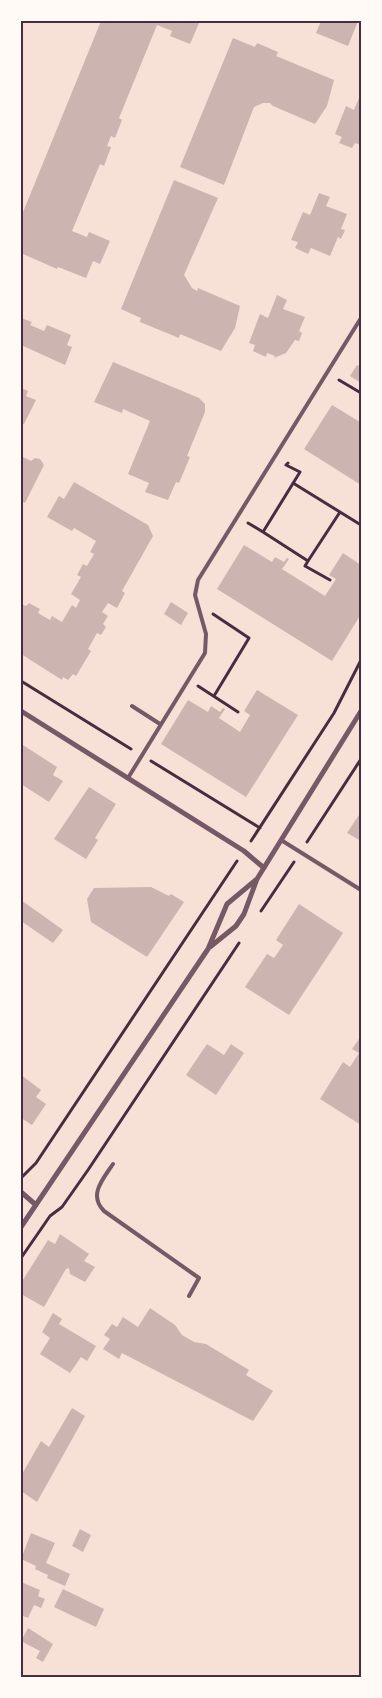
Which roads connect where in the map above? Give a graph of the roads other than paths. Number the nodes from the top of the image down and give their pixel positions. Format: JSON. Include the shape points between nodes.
{"nodes":[{"id":1,"x":361,"y":318,"type":"edge"},
{"id":2,"x":132,"y":706,"type":"dead end"},
{"id":3,"x":21,"y":711,"type":"edge"},
{"id":4,"x":361,"y":711,"type":"edge"},
{"id":5,"x":160,"y":724,"type":"junction"},
{"id":6,"x":128,"y":778,"type":"junction"},
{"id":7,"x":281,"y":840,"type":"junction"},
{"id":8,"x":264,"y":868,"type":"junction"},
{"id":9,"x":257,"y":879,"type":"junction"},
{"id":10,"x":361,"y":890,"type":"edge"},
{"id":11,"x":208,"y":949,"type":"junction"},
{"id":12,"x":113,"y":1164,"type":"dead end"},
{"id":13,"x":21,"y":1192,"type":"edge"},
{"id":14,"x":36,"y":1205,"type":"junction"},
{"id":15,"x":21,"y":1228,"type":"edge"},
{"id":16,"x":189,"y":1296,"type":"dead end"}],
"edges":[{"from":1,"to":5,"type":"lane","via":[[198,580],[195,595],[206,634],[205,653]]},
{"from":2,"to":5,"type":"lane"},
{"from":3,"to":6,"type":"street"},
{"from":4,"to":7,"type":"street"},
{"from":5,"to":6,"type":"lane"},
{"from":6,"to":8,"type":"street","via":[[244,851]]},
{"from":7,"to":8,"type":"street"},
{"from":7,"to":10,"type":"lane"},
{"from":8,"to":9,"type":"street"},
{"from":9,"to":11,"type":"street","via":[[228,904]]},
{"from":9,"to":11,"type":"street","via":[[236,926]]},
{"from":11,"to":14,"type":"street"},
{"from":12,"to":16,"type":"lane","via":[[98,1188],[97,1199],[101,1208],[199,1278]]},
{"from":13,"to":14,"type":"street"},
{"from":14,"to":15,"type":"street"}]}
